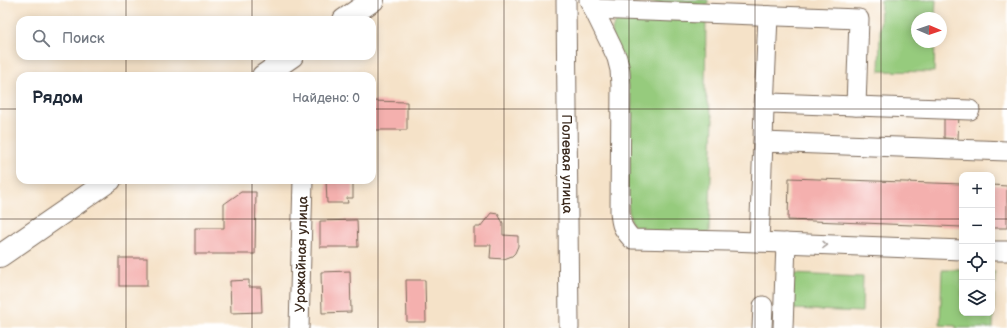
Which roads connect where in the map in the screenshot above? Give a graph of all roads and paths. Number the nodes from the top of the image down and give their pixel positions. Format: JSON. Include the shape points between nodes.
{"nodes":[{"id":1,"x":373,"y":0,"type":"edge"},
{"id":2,"x":566,"y":0,"type":"edge"},
{"id":3,"x":591,"y":4,"type":"edge"},
{"id":4,"x":350,"y":16,"type":"edge"},
{"id":5,"x":768,"y":16,"type":"junction"},
{"id":6,"x":287,"y":60,"type":"edge"},
{"id":7,"x":271,"y":72,"type":"edge"},
{"id":8,"x":856,"y":106,"type":"junction"},
{"id":9,"x":764,"y":108,"type":"junction"},
{"id":10,"x":970,"y":110,"type":"dead end"},
{"id":11,"x":763,"y":142,"type":"junction"},
{"id":12,"x":1007,"y":151,"type":"edge"},
{"id":13,"x":104,"y":184,"type":"edge"},
{"id":14,"x":303,"y":184,"type":"edge"},
{"id":15,"x":760,"y":242,"type":"junction"},
{"id":16,"x":786,"y":243,"type":"junction"},
{"id":17,"x":959,"y":250,"type":"edge"},
{"id":18,"x":995,"y":251,"type":"edge"},
{"id":19,"x":1007,"y":251,"type":"edge"},
{"id":20,"x":0,"y":256,"type":"edge"},
{"id":21,"x":762,"y":306,"type":"dead end"},
{"id":22,"x":299,"y":328,"type":"edge"},
{"id":23,"x":569,"y":328,"type":"edge"},
{"id":24,"x":762,"y":328,"type":"edge"},
{"id":25,"x":783,"y":328,"type":"edge"}],
"edges":[{"from":1,"to":4,"type":"main road"},
{"from":2,"to":23,"type":"street","name":"Полевая улица"},
{"from":3,"to":5,"type":"street"},
{"from":3,"to":15,"type":"street","via":[[617,58],[620,70],[620,211],[624,230],[632,239]]},
{"from":5,"to":8,"type":"street","via":[[859,19]]},
{"from":5,"to":9,"type":"street"},
{"from":6,"to":7,"type":"main road"},
{"from":8,"to":9,"type":"street","via":[[770,103]]},
{"from":8,"to":10,"type":"street"},
{"from":9,"to":11,"type":"street"},
{"from":11,"to":12,"type":"street"},
{"from":11,"to":15,"type":"street"},
{"from":13,"to":20,"type":"main road"},
{"from":14,"to":22,"type":"street","name":"Урожайная улица"},
{"from":15,"to":16,"type":"street"},
{"from":16,"to":17,"type":"street","one_way":true},
{"from":16,"to":25,"type":"street"},
{"from":18,"to":19,"type":"street"},
{"from":21,"to":24,"type":"street"}]}
